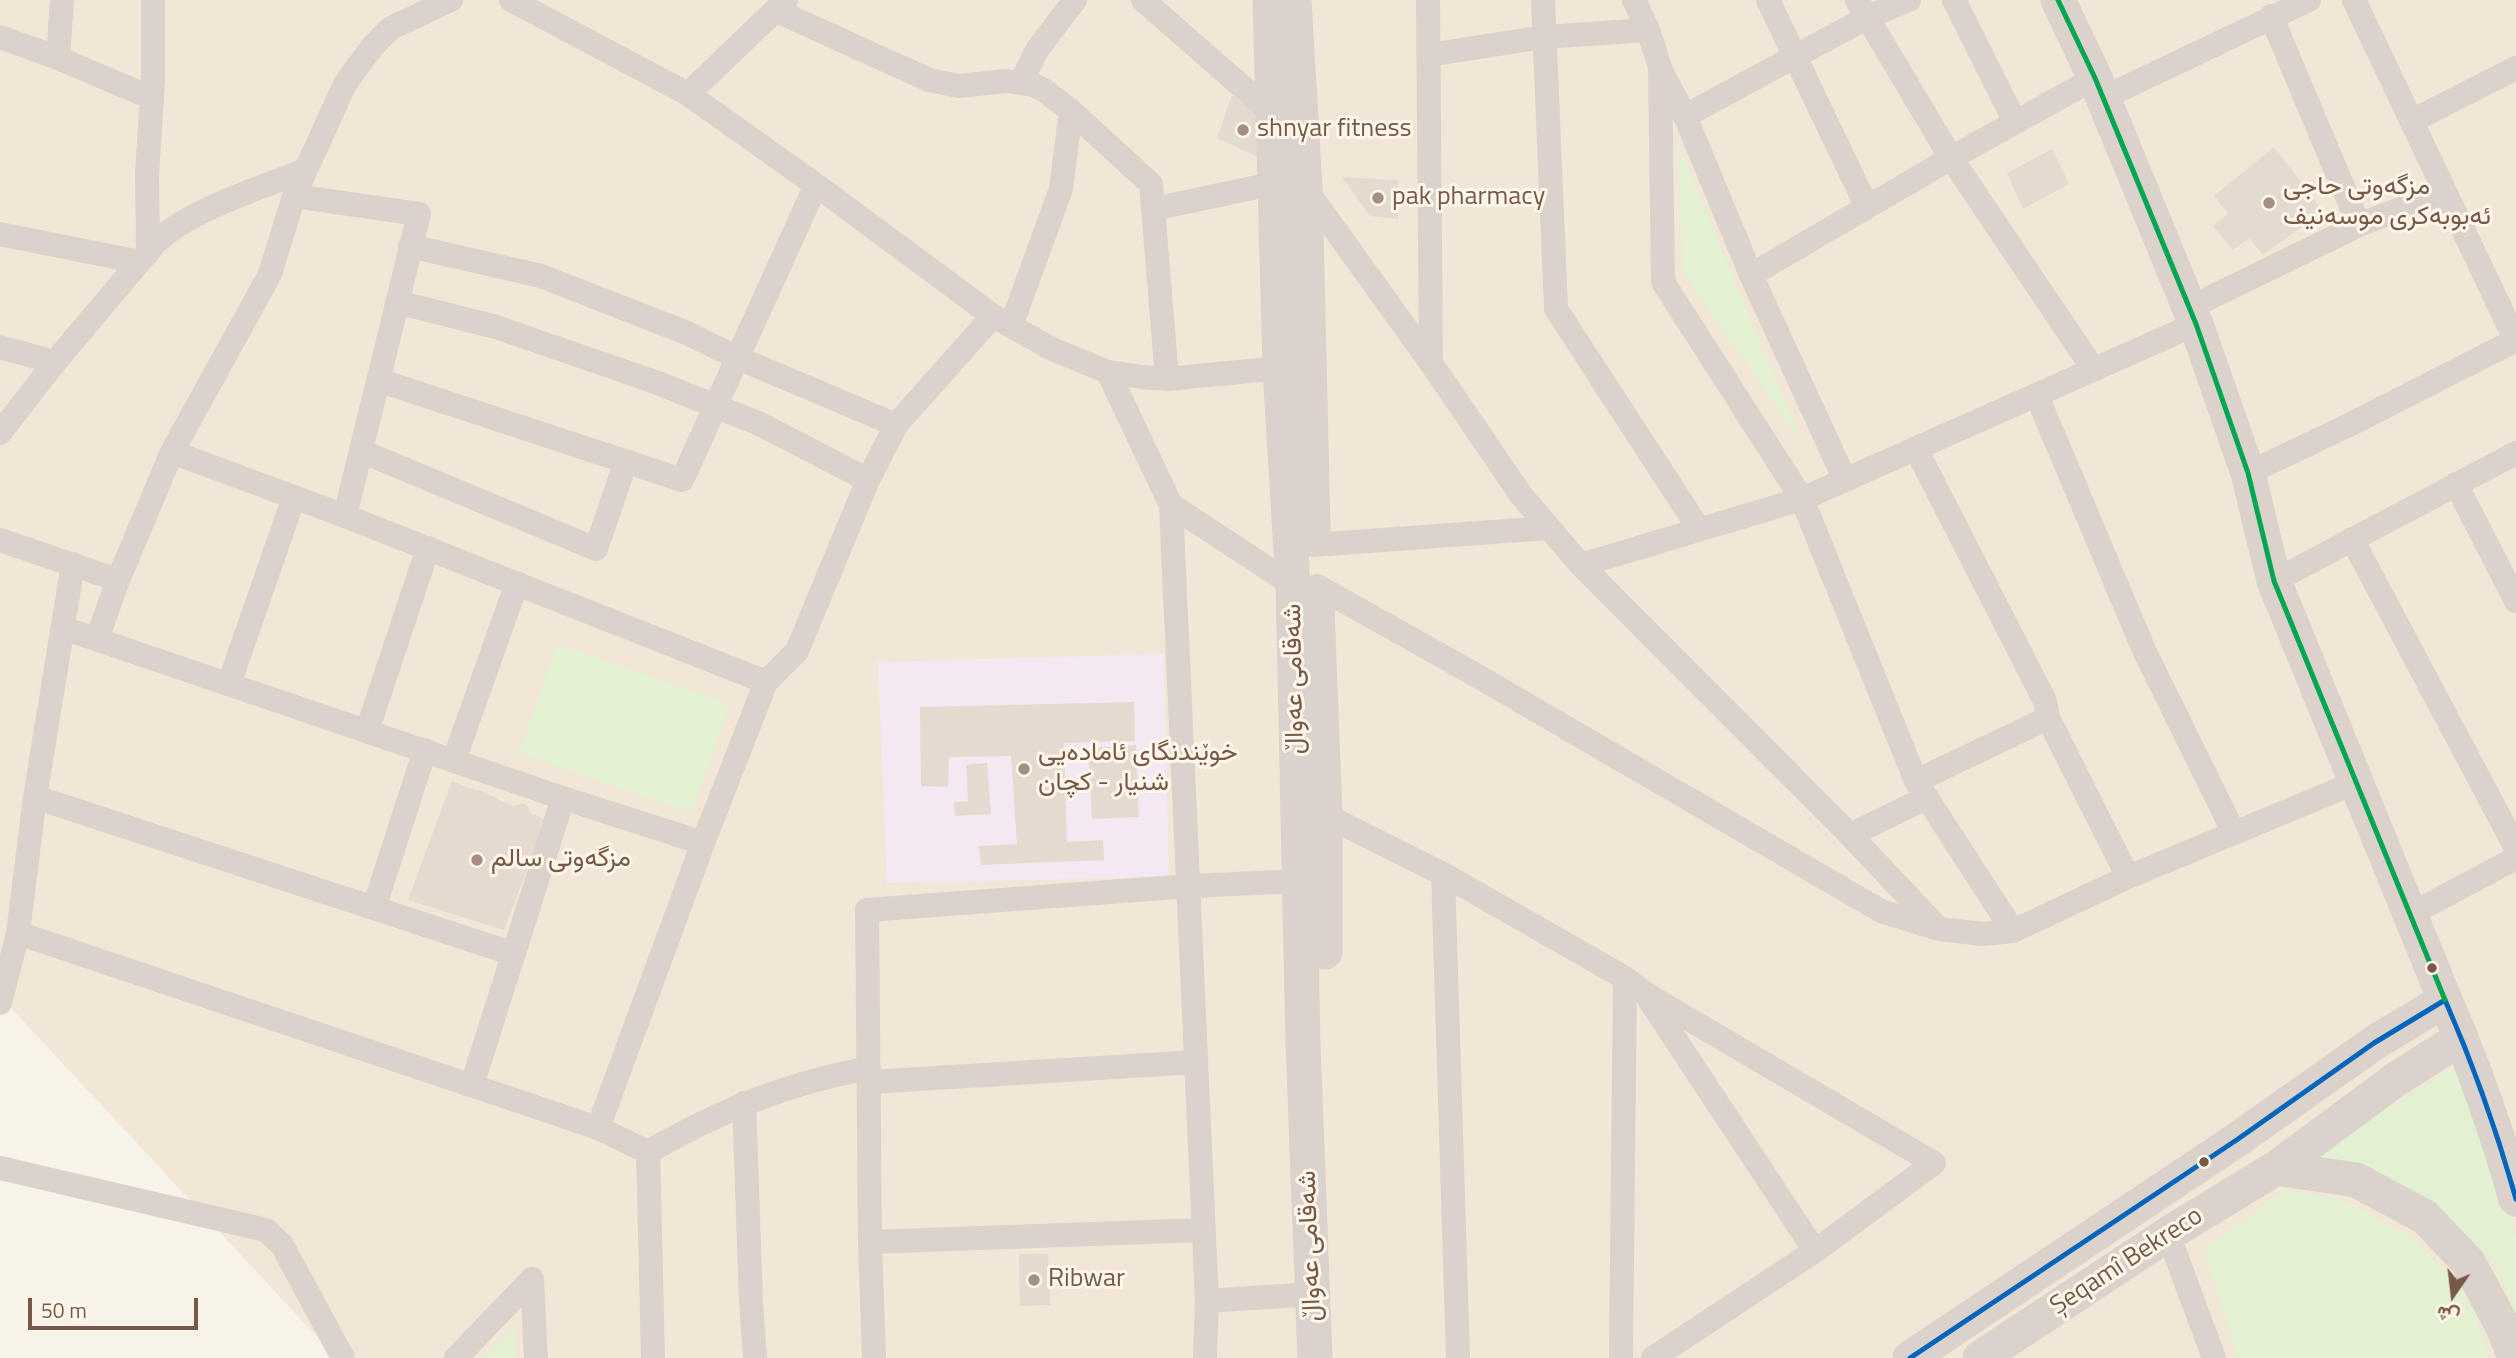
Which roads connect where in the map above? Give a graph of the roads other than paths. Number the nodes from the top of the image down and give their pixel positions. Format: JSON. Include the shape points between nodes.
{"nodes":[{"id":1,"x":62,"y":0,"type":"edge"},
{"id":2,"x":153,"y":0,"type":"edge"},
{"id":3,"x":450,"y":0,"type":"edge"},
{"id":4,"x":511,"y":0,"type":"edge"},
{"id":5,"x":1075,"y":0,"type":"edge"},
{"id":6,"x":1143,"y":0,"type":"edge"},
{"id":7,"x":1270,"y":0,"type":"edge"},
{"id":8,"x":1294,"y":0,"type":"edge"},
{"id":9,"x":1429,"y":0,"type":"edge"},
{"id":10,"x":1543,"y":0,"type":"edge"},
{"id":11,"x":1634,"y":0,"type":"edge"},
{"id":12,"x":1768,"y":0,"type":"edge"},
{"id":13,"x":1909,"y":0,"type":"edge"},
{"id":14,"x":1954,"y":0,"type":"edge"},
{"id":15,"x":2058,"y":0,"type":"edge"},
{"id":16,"x":2309,"y":0,"type":"edge"},
{"id":17,"x":2354,"y":0,"type":"edge"},
{"id":18,"x":781,"y":5,"type":"edge"},
{"id":19,"x":542,"y":7,"type":"edge"},
{"id":20,"x":1863,"y":9,"type":"edge"},
{"id":21,"x":2271,"y":16,"type":"junction"},
{"id":22,"x":1648,"y":30,"type":"junction"},
{"id":23,"x":0,"y":37,"type":"edge"},
{"id":24,"x":1544,"y":37,"type":"junction"},
{"id":25,"x":1429,"y":55,"type":"junction"},
{"id":26,"x":1796,"y":57,"type":"junction"},
{"id":27,"x":58,"y":58,"type":"junction"},
{"id":28,"x":1660,"y":67,"type":"junction"},
{"id":29,"x":2516,"y":68,"type":"edge"},
{"id":30,"x":1021,"y":82,"type":"junction"},
{"id":31,"x":2099,"y":88,"type":"junction"},
{"id":32,"x":688,"y":94,"type":"junction"},
{"id":33,"x":152,"y":98,"type":"junction"},
{"id":34,"x":1071,"y":111,"type":"junction"},
{"id":35,"x":1685,"y":116,"type":"junction"},
{"id":36,"x":2412,"y":121,"type":"junction"},
{"id":37,"x":2015,"y":122,"type":"junction"},
{"id":38,"x":1287,"y":125,"type":"junction"},
{"id":39,"x":1951,"y":158,"type":"junction"},
{"id":40,"x":305,"y":170,"type":"junction"},
{"id":41,"x":816,"y":185,"type":"junction"},
{"id":42,"x":1290,"y":185,"type":"junction"},
{"id":43,"x":2445,"y":191,"type":"junction"},
{"id":44,"x":294,"y":196,"type":"junction"},
{"id":45,"x":1867,"y":207,"type":"junction"},
{"id":46,"x":1153,"y":209,"type":"junction"},
{"id":47,"x":2359,"y":225,"type":"junction"},
{"id":48,"x":0,"y":234,"type":"edge"},
{"id":49,"x":410,"y":246,"type":"junction"},
{"id":50,"x":144,"y":257,"type":"junction"},
{"id":51,"x":1751,"y":275,"type":"junction"},
{"id":52,"x":397,"y":303,"type":"junction"},
{"id":53,"x":2192,"y":316,"type":"junction"},
{"id":54,"x":1002,"y":321,"type":"junction"},
{"id":55,"x":2516,"y":340,"type":"edge"},
{"id":56,"x":0,"y":347,"type":"edge"},
{"id":57,"x":738,"y":358,"type":"junction"},
{"id":58,"x":55,"y":362,"type":"junction"},
{"id":59,"x":1431,"y":363,"type":"junction"},
{"id":60,"x":1280,"y":368,"type":"junction"},
{"id":61,"x":2094,"y":370,"type":"junction"},
{"id":62,"x":1108,"y":372,"type":"junction"},
{"id":63,"x":1167,"y":379,"type":"junction"},
{"id":64,"x":378,"y":380,"type":"junction"},
{"id":65,"x":2038,"y":396,"type":"junction"},
{"id":66,"x":715,"y":407,"type":"junction"},
{"id":67,"x":896,"y":425,"type":"junction"},
{"id":68,"x":0,"y":433,"type":"edge"},
{"id":69,"x":1916,"y":449,"type":"junction"},
{"id":70,"x":361,"y":451,"type":"junction"},
{"id":71,"x":172,"y":452,"type":"junction"},
{"id":72,"x":2516,"y":453,"type":"edge"},
{"id":73,"x":626,"y":461,"type":"junction"},
{"id":74,"x":2248,"y":473,"type":"junction"},
{"id":75,"x":868,"y":480,"type":"junction"},
{"id":76,"x":1845,"y":480,"type":"junction"},
{"id":77,"x":2456,"y":484,"type":"junction"},
{"id":78,"x":294,"y":497,"type":"junction"},
{"id":79,"x":1802,"y":499,"type":"junction"},
{"id":80,"x":1171,"y":505,"type":"junction"},
{"id":81,"x":345,"y":516,"type":"junction"},
{"id":82,"x":1548,"y":528,"type":"junction"},
{"id":83,"x":1699,"y":528,"type":"junction"},
{"id":84,"x":2352,"y":539,"type":"junction"},
{"id":85,"x":0,"y":540,"type":"edge"},
{"id":86,"x":1313,"y":545,"type":"junction"},
{"id":87,"x":428,"y":548,"type":"junction"},
{"id":88,"x":73,"y":564,"type":"junction"},
{"id":89,"x":1581,"y":565,"type":"junction"},
{"id":90,"x":118,"y":580,"type":"junction"},
{"id":91,"x":2274,"y":581,"type":"junction"},
{"id":92,"x":517,"y":583,"type":"junction"},
{"id":93,"x":1305,"y":585,"type":"junction"},
{"id":94,"x":2516,"y":601,"type":"edge"},
{"id":95,"x":63,"y":628,"type":"junction"},
{"id":96,"x":97,"y":639,"type":"junction"},
{"id":97,"x":766,"y":682,"type":"junction"},
{"id":98,"x":229,"y":684,"type":"junction"},
{"id":99,"x":2048,"y":718,"type":"junction"},
{"id":100,"x":367,"y":731,"type":"junction"},
{"id":101,"x":425,"y":750,"type":"junction"},
{"id":102,"x":454,"y":760,"type":"junction"},
{"id":103,"x":2357,"y":782,"type":"junction"},
{"id":104,"x":1921,"y":790,"type":"junction"},
{"id":105,"x":35,"y":797,"type":"junction"},
{"id":106,"x":563,"y":798,"type":"junction"},
{"id":107,"x":1325,"y":815,"type":"junction"},
{"id":108,"x":2234,"y":832,"type":"junction"},
{"id":109,"x":1850,"y":835,"type":"junction"},
{"id":110,"x":703,"y":843,"type":"junction"},
{"id":111,"x":2516,"y":848,"type":"edge"},
{"id":112,"x":2516,"y":858,"type":"edge"},
{"id":113,"x":1443,"y":874,"type":"junction"},
{"id":114,"x":2128,"y":877,"type":"junction"},
{"id":115,"x":1301,"y":881,"type":"junction"},
{"id":116,"x":1190,"y":886,"type":"junction"},
{"id":117,"x":374,"y":908,"type":"junction"},
{"id":118,"x":2411,"y":914,"type":"junction"},
{"id":119,"x":1939,"y":929,"type":"junction"},
{"id":120,"x":2013,"y":931,"type":"junction"},
{"id":121,"x":18,"y":933,"type":"junction"},
{"id":122,"x":514,"y":954,"type":"junction"},
{"id":123,"x":1625,"y":978,"type":"junction"},
{"id":124,"x":1646,"y":994,"type":"junction"},
{"id":125,"x":2445,"y":1000,"type":"junction"},
{"id":126,"x":0,"y":1003,"type":"edge"},
{"id":127,"x":2461,"y":1038,"type":"junction"},
{"id":128,"x":2374,"y":1043,"type":"junction"},
{"id":129,"x":1196,"y":1062,"type":"junction"},
{"id":130,"x":869,"y":1075,"type":"junction"},
{"id":131,"x":2395,"y":1080,"type":"junction"},
{"id":132,"x":472,"y":1085,"type":"junction"},
{"id":133,"x":744,"y":1103,"type":"junction"},
{"id":134,"x":597,"y":1128,"type":"junction"},
{"id":135,"x":648,"y":1152,"type":"junction"},
{"id":136,"x":2511,"y":1165,"type":"edge"},
{"id":137,"x":2276,"y":1167,"type":"junction"},
{"id":138,"x":0,"y":1168,"type":"edge"},
{"id":139,"x":2516,"y":1199,"type":"edge"},
{"id":140,"x":1202,"y":1230,"type":"junction"},
{"id":141,"x":2168,"y":1234,"type":"junction"},
{"id":142,"x":870,"y":1242,"type":"junction"},
{"id":143,"x":1815,"y":1251,"type":"junction"},
{"id":144,"x":1313,"y":1294,"type":"junction"},
{"id":145,"x":1206,"y":1301,"type":"junction"},
{"id":146,"x":343,"y":1358,"type":"edge"},
{"id":147,"x":456,"y":1358,"type":"edge"},
{"id":148,"x":537,"y":1358,"type":"edge"},
{"id":149,"x":653,"y":1358,"type":"edge"},
{"id":150,"x":755,"y":1358,"type":"edge"},
{"id":151,"x":874,"y":1358,"type":"edge"},
{"id":152,"x":1205,"y":1358,"type":"edge"},
{"id":153,"x":1315,"y":1358,"type":"edge"},
{"id":154,"x":1335,"y":1358,"type":"edge"},
{"id":155,"x":1458,"y":1358,"type":"edge"},
{"id":156,"x":1621,"y":1358,"type":"edge"},
{"id":157,"x":1653,"y":1358,"type":"edge"},
{"id":158,"x":1910,"y":1358,"type":"edge"},
{"id":159,"x":1980,"y":1358,"type":"edge"},
{"id":160,"x":2214,"y":1358,"type":"edge"},
{"id":161,"x":2515,"y":1358,"type":"edge"}],
"edges":[{"from":1,"to":27,"type":"street"},
{"from":2,"to":33,"type":"street"},
{"from":3,"to":40,"type":"street","via":[[391,28],[372,47],[345,84]]},
{"from":4,"to":19,"type":"street"},
{"from":5,"to":30,"type":"street","via":[[1037,50]]},
{"from":6,"to":38,"type":"street"},
{"from":7,"to":38,"type":"main road","name":"شەقامی عەواڵ"},
{"from":8,"to":38,"type":"main road","name":"شەقامی عەواڵ"},
{"from":9,"to":25,"type":"street"},
{"from":10,"to":24,"type":"street"},
{"from":11,"to":22,"type":"street"},
{"from":12,"to":26,"type":"street"},
{"from":13,"to":20,"type":"street"},
{"from":14,"to":37,"type":"street"},
{"from":15,"to":31,"type":"main road"},
{"from":16,"to":21,"type":"street"},
{"from":17,"to":36,"type":"street"},
{"from":18,"to":30,"type":"street","via":[[929,80],[959,86]]},
{"from":18,"to":32,"type":"street"},
{"from":19,"to":32,"type":"street"},
{"from":20,"to":26,"type":"street"},
{"from":20,"to":39,"type":"street"},
{"from":21,"to":31,"type":"street"},
{"from":21,"to":47,"type":"street"},
{"from":22,"to":24,"type":"street"},
{"from":22,"to":28,"type":"street"},
{"from":23,"to":27,"type":"street"},
{"from":24,"to":25,"type":"street"},
{"from":24,"to":83,"type":"street","via":[[1556,309]]},
{"from":25,"to":59,"type":"street"},
{"from":26,"to":35,"type":"street"},
{"from":26,"to":45,"type":"street"},
{"from":27,"to":33,"type":"street"},
{"from":28,"to":35,"type":"street"},
{"from":28,"to":79,"type":"street","via":[[1663,282]]},
{"from":29,"to":36,"type":"street"},
{"from":30,"to":34,"type":"street","via":[[1044,90]]},
{"from":31,"to":37,"type":"street"},
{"from":31,"to":53,"type":"main road"},
{"from":32,"to":41,"type":"street"},
{"from":33,"to":50,"type":"street"},
{"from":34,"to":46,"type":"street","via":[[1151,184]]},
{"from":34,"to":54,"type":"street","via":[[1061,189]]},
{"from":35,"to":51,"type":"street"},
{"from":36,"to":43,"type":"street"},
{"from":37,"to":39,"type":"street"},
{"from":38,"to":42,"type":"main road","name":"شەقامی عەواڵ"},
{"from":39,"to":45,"type":"street"},
{"from":39,"to":61,"type":"street"},
{"from":40,"to":44,"type":"street"},
{"from":40,"to":50,"type":"street","via":[[181,223]]},
{"from":41,"to":54,"type":"street"},
{"from":41,"to":57,"type":"street"},
{"from":42,"to":46,"type":"street"},
{"from":42,"to":59,"type":"street"},
{"from":42,"to":60,"type":"main road","name":"شەقامی عەواڵ"},
{"from":42,"to":86,"type":"main road","name":"شەقامی عەواڵ"},
{"from":43,"to":47,"type":"street"},
{"from":43,"to":55,"type":"street"},
{"from":44,"to":49,"type":"street","via":[[419,214]]},
{"from":44,"to":71,"type":"street","via":[[270,274]]},
{"from":45,"to":51,"type":"street"},
{"from":46,"to":63,"type":"street"},
{"from":47,"to":53,"type":"street"},
{"from":48,"to":50,"type":"street"},
{"from":49,"to":52,"type":"street"},
{"from":49,"to":57,"type":"street","via":[[541,276]]},
{"from":50,"to":58,"type":"street"},
{"from":51,"to":76,"type":"street"},
{"from":52,"to":64,"type":"street"},
{"from":52,"to":66,"type":"street","via":[[496,327]]},
{"from":53,"to":61,"type":"street"},
{"from":53,"to":74,"type":"main road"},
{"from":54,"to":62,"type":"street","via":[[1052,349]]},
{"from":54,"to":67,"type":"street"},
{"from":55,"to":74,"type":"street"},
{"from":56,"to":58,"type":"street"},
{"from":57,"to":66,"type":"street"},
{"from":57,"to":67,"type":"street"},
{"from":58,"to":68,"type":"street"},
{"from":59,"to":82,"type":"street"},
{"from":60,"to":63,"type":"street"},
{"from":60,"to":93,"type":"main road","name":"شەقامی عەواڵ"},
{"from":61,"to":65,"type":"street"},
{"from":62,"to":63,"type":"street"},
{"from":62,"to":80,"type":"street"},
{"from":64,"to":70,"type":"street"},
{"from":64,"to":73,"type":"street"},
{"from":65,"to":69,"type":"street"},
{"from":65,"to":108,"type":"street","via":[[2144,650]]},
{"from":66,"to":73,"type":"street","via":[[682,480]]},
{"from":66,"to":75,"type":"street","via":[[760,424]]},
{"from":67,"to":75,"type":"street"},
{"from":69,"to":76,"type":"street"},
{"from":69,"to":99,"type":"street","via":[[2045,701]]},
{"from":70,"to":73,"type":"street","via":[[596,549]]},
{"from":70,"to":81,"type":"street"},
{"from":71,"to":78,"type":"street"},
{"from":71,"to":90,"type":"street"},
{"from":72,"to":77,"type":"street"},
{"from":74,"to":91,"type":"main road"},
{"from":75,"to":97,"type":"street","via":[[797,651]]},
{"from":76,"to":79,"type":"street"},
{"from":77,"to":84,"type":"street"},
{"from":77,"to":94,"type":"street"},
{"from":78,"to":81,"type":"street"},
{"from":78,"to":98,"type":"street"},
{"from":79,"to":83,"type":"street"},
{"from":79,"to":104,"type":"street"},
{"from":80,"to":93,"type":"street"},
{"from":80,"to":116,"type":"street"},
{"from":81,"to":87,"type":"street"},
{"from":82,"to":86,"type":"street"},
{"from":82,"to":89,"type":"street"},
{"from":83,"to":89,"type":"street"},
{"from":84,"to":91,"type":"street"},
{"from":84,"to":111,"type":"street"},
{"from":85,"to":88,"type":"street"},
{"from":86,"to":93,"type":"main road","name":"شەقامی عەواڵ"},
{"from":87,"to":92,"type":"street"},
{"from":87,"to":100,"type":"street"},
{"from":88,"to":90,"type":"street"},
{"from":88,"to":95,"type":"street"},
{"from":89,"to":109,"type":"street"},
{"from":90,"to":96,"type":"street"},
{"from":91,"to":103,"type":"main road"},
{"from":92,"to":97,"type":"street"},
{"from":92,"to":102,"type":"street"},
{"from":93,"to":107,"type":"main road","name":"شەقامی عەواڵ"},
{"from":93,"to":115,"type":"main road","name":"شەقامی عەواڵ"},
{"from":93,"to":119,"type":"street","via":[[1486,681],[1881,911]]},
{"from":95,"to":96,"type":"street"},
{"from":95,"to":105,"type":"street"},
{"from":96,"to":98,"type":"street"},
{"from":97,"to":110,"type":"street"},
{"from":98,"to":100,"type":"street"},
{"from":99,"to":104,"type":"street"},
{"from":99,"to":114,"type":"street"},
{"from":100,"to":101,"type":"street"},
{"from":101,"to":102,"type":"street"},
{"from":101,"to":117,"type":"street"},
{"from":102,"to":106,"type":"street"},
{"from":103,"to":108,"type":"street"},
{"from":103,"to":118,"type":"main road"},
{"from":104,"to":109,"type":"street"},
{"from":104,"to":120,"type":"street"},
{"from":105,"to":117,"type":"street"},
{"from":105,"to":121,"type":"street"},
{"from":106,"to":110,"type":"street"},
{"from":106,"to":122,"type":"street"},
{"from":107,"to":113,"type":"street"},
{"from":107,"to":154,"type":"main road","name":"شەقامی عەواڵ"},
{"from":108,"to":114,"type":"street"},
{"from":109,"to":119,"type":"street"},
{"from":110,"to":134,"type":"street"},
{"from":112,"to":118,"type":"street"},
{"from":113,"to":123,"type":"street"},
{"from":113,"to":155,"type":"street"},
{"from":114,"to":120,"type":"street"},
{"from":115,"to":116,"type":"street"},
{"from":115,"to":144,"type":"main road","name":"شەقامی عەواڵ"},
{"from":116,"to":129,"type":"street"},
{"from":116,"to":130,"type":"street","via":[[867,910]]},
{"from":117,"to":122,"type":"street"},
{"from":118,"to":125,"type":"main road"},
{"from":119,"to":120,"type":"street","via":[[1983,934]]},
{"from":121,"to":126,"type":"street"},
{"from":121,"to":132,"type":"street"},
{"from":122,"to":132,"type":"street"},
{"from":123,"to":124,"type":"street"},
{"from":123,"to":156,"type":"street"},
{"from":124,"to":143,"type":"street"},
{"from":124,"to":143,"type":"street","via":[[1934,1163]]},
{"from":125,"to":127,"type":"main road"},
{"from":125,"to":128,"type":"main road"},
{"from":127,"to":131,"type":"main road","name":"Şeqamî Bekreco"},
{"from":127,"to":136,"type":"main road"},
{"from":128,"to":131,"type":"main road"},
{"from":128,"to":158,"type":"main road"},
{"from":129,"to":130,"type":"street"},
{"from":129,"to":140,"type":"street"},
{"from":130,"to":133,"type":"street","via":[[816,1079]]},
{"from":130,"to":142,"type":"street"},
{"from":131,"to":137,"type":"main road","name":"Şeqamî Bekreco"},
{"from":132,"to":134,"type":"street"},
{"from":133,"to":135,"type":"street"},
{"from":133,"to":150,"type":"street"},
{"from":134,"to":135,"type":"street"},
{"from":135,"to":149,"type":"street"},
{"from":136,"to":139,"type":"main road"},
{"from":137,"to":141,"type":"main road","name":"Şeqamî Bekreco"},
{"from":137,"to":161,"type":"main road","via":[[2356,1180],[2425,1217],[2468,1262]]},
{"from":138,"to":146,"type":"street","via":[[266,1230],[282,1245]]},
{"from":140,"to":142,"type":"street"},
{"from":140,"to":145,"type":"street"},
{"from":141,"to":159,"type":"main road","name":"Şeqamî Bekreco"},
{"from":141,"to":160,"type":"street"},
{"from":142,"to":151,"type":"street"},
{"from":143,"to":157,"type":"street"},
{"from":144,"to":145,"type":"street"},
{"from":144,"to":153,"type":"main road","name":"شەقامی عەواڵ"},
{"from":145,"to":152,"type":"street"},
{"from":147,"to":148,"type":"street","via":[[532,1279]]}]}
